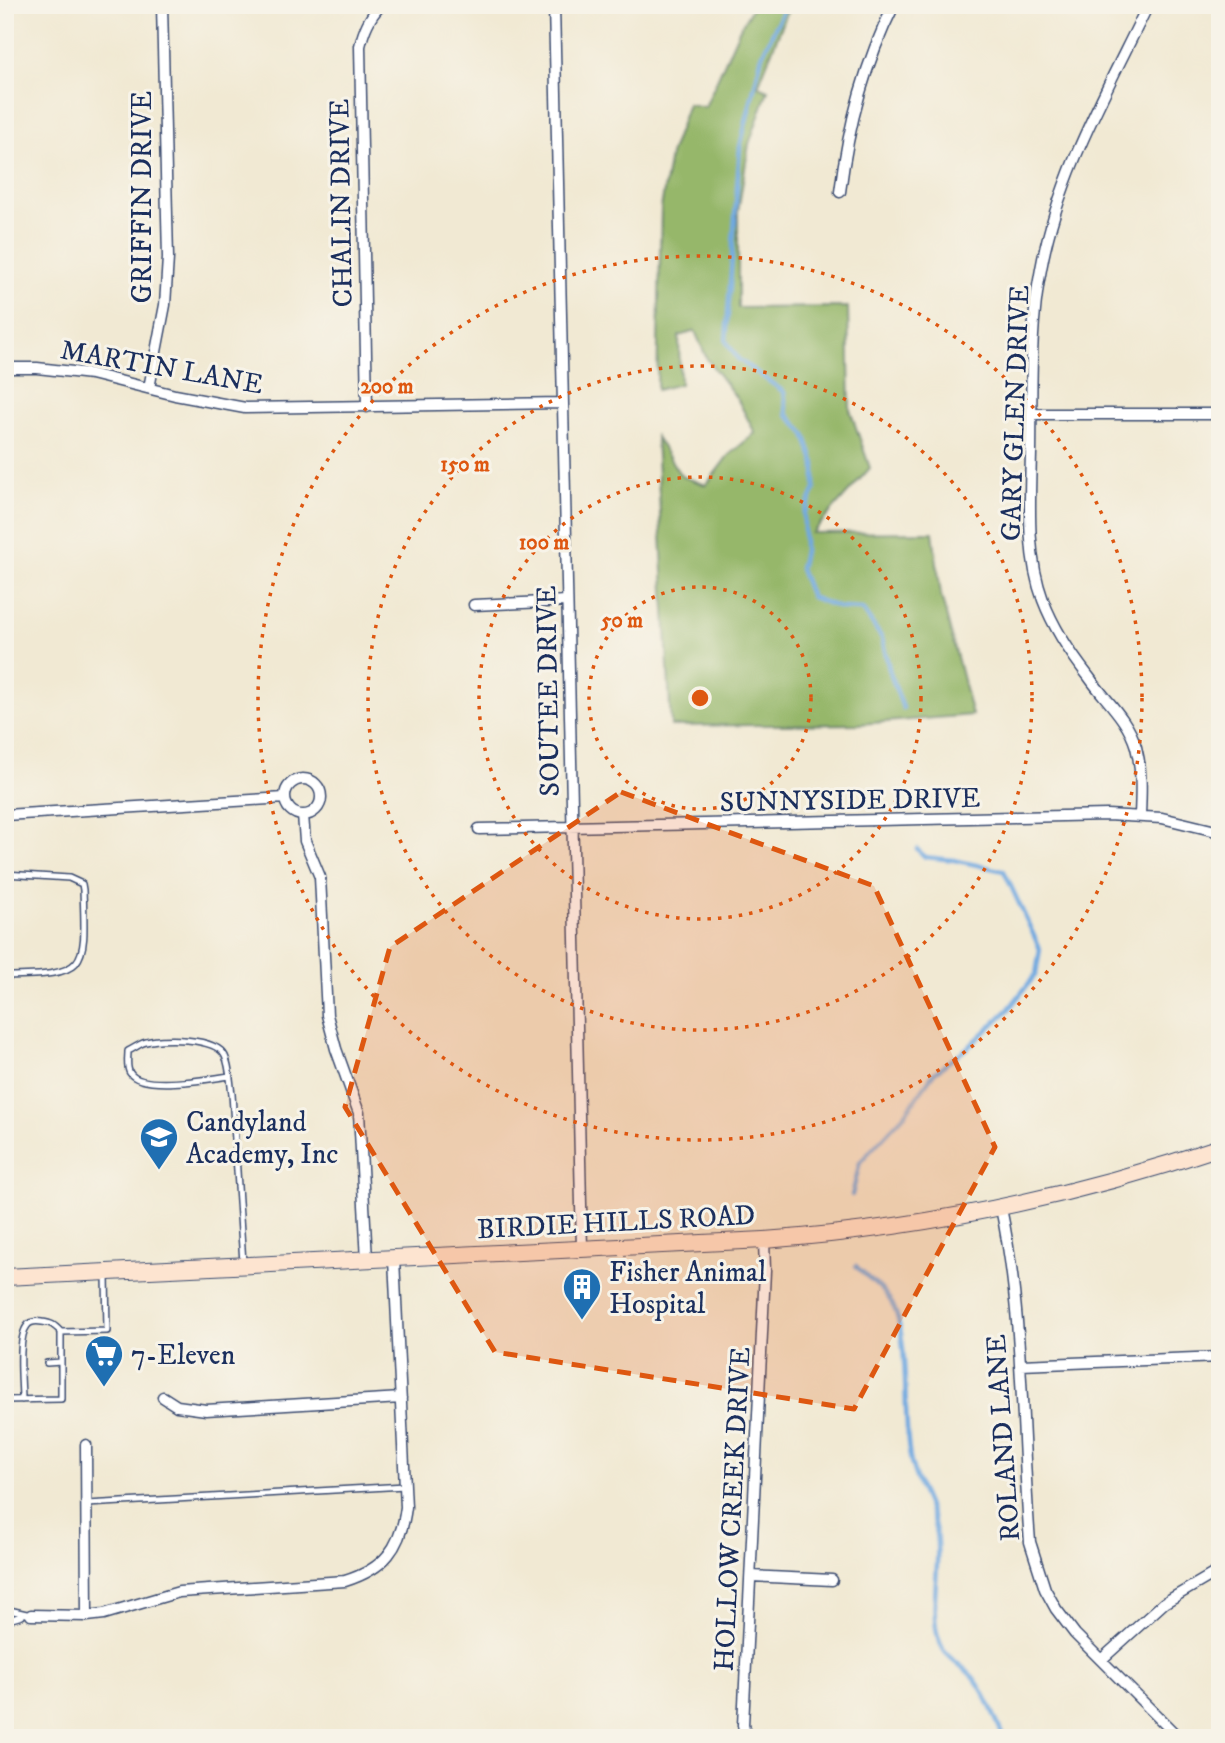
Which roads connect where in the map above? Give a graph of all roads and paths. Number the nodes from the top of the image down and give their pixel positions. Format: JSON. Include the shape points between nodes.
{"nodes":[{"id":1,"x":162,"y":5,"type":"edge"},
{"id":2,"x":381,"y":5,"type":"edge"},
{"id":3,"x":554,"y":5,"type":"edge"},
{"id":4,"x":894,"y":5,"type":"edge"},
{"id":5,"x":1149,"y":5,"type":"edge"},
{"id":6,"x":840,"y":192,"type":"dead end"},
{"id":7,"x":5,"y":368,"type":"edge"},
{"id":8,"x":149,"y":388,"type":"junction"},
{"id":9,"x":562,"y":402,"type":"junction"},
{"id":10,"x":368,"y":407,"type":"junction"},
{"id":11,"x":1032,"y":414,"type":"junction"},
{"id":12,"x":1220,"y":414,"type":"edge"},
{"id":13,"x":567,"y":601,"type":"junction"},
{"id":14,"x":474,"y":606,"type":"dead end"},
{"id":15,"x":285,"y":798,"type":"junction"},
{"id":16,"x":5,"y":815,"type":"edge"},
{"id":17,"x":303,"y":815,"type":"junction"},
{"id":18,"x":1140,"y":815,"type":"junction"},
{"id":19,"x":573,"y":826,"type":"junction"},
{"id":20,"x":479,"y":829,"type":"dead end"},
{"id":21,"x":1220,"y":832,"type":"edge"},
{"id":22,"x":5,"y":874,"type":"edge"},
{"id":23,"x":5,"y":976,"type":"edge"},
{"id":24,"x":229,"y":1076,"type":"junction"},
{"id":25,"x":1220,"y":1147,"type":"edge"},
{"id":26,"x":1001,"y":1209,"type":"junction"},
{"id":27,"x":764,"y":1240,"type":"junction"},
{"id":28,"x":582,"y":1249,"type":"junction"},
{"id":29,"x":394,"y":1259,"type":"junction"},
{"id":30,"x":367,"y":1260,"type":"junction"},
{"id":31,"x":243,"y":1266,"type":"junction"},
{"id":32,"x":106,"y":1272,"type":"junction"},
{"id":33,"x":5,"y":1277,"type":"edge"},
{"id":34,"x":61,"y":1332,"type":"junction"},
{"id":35,"x":1220,"y":1357,"type":"edge"},
{"id":36,"x":61,"y":1362,"type":"junction"},
{"id":37,"x":22,"y":1363,"type":"junction"},
{"id":38,"x":29,"y":1363,"type":"dead end"},
{"id":39,"x":47,"y":1363,"type":"dead end"},
{"id":40,"x":1021,"y":1365,"type":"junction"},
{"id":41,"x":163,"y":1397,"type":"dead end"},
{"id":42,"x":401,"y":1398,"type":"junction"},
{"id":43,"x":5,"y":1400,"type":"edge"},
{"id":44,"x":22,"y":1400,"type":"junction"},
{"id":45,"x":86,"y":1445,"type":"dead end"},
{"id":46,"x":405,"y":1486,"type":"junction"},
{"id":47,"x":86,"y":1504,"type":"junction"},
{"id":48,"x":1220,"y":1570,"type":"edge"},
{"id":49,"x":751,"y":1576,"type":"junction"},
{"id":50,"x":832,"y":1580,"type":"dead end"},
{"id":51,"x":5,"y":1609,"type":"edge"},
{"id":52,"x":31,"y":1615,"type":"junction"},
{"id":53,"x":87,"y":1616,"type":"junction"},
{"id":54,"x":5,"y":1621,"type":"edge"},
{"id":55,"x":1101,"y":1660,"type":"junction"},
{"id":56,"x":746,"y":1738,"type":"edge"},
{"id":57,"x":1179,"y":1738,"type":"edge"}],
"edges":[{"from":1,"to":8,"type":"street","name":"GRIFFIN DRIVE","via":[[168,258],[165,305]]},
{"from":2,"to":10,"type":"street","name":"CHALIN DRIVE","via":[[365,28],[360,46]]},
{"from":3,"to":9,"type":"street","name":"SOUTEE DRIVE"},
{"from":4,"to":6,"type":"street","via":[[860,86]]},
{"from":5,"to":11,"type":"street","name":"GARY GLEN DRIVE","via":[[1079,148],[1050,232],[1035,318]]},
{"from":7,"to":8,"type":"street","name":"MARTIN LANE","via":[[68,370]]},
{"from":8,"to":10,"type":"street","name":"MARTIN LANE","via":[[245,408]]},
{"from":9,"to":10,"type":"street","name":"MARTIN LANE"},
{"from":9,"to":13,"type":"street","name":"SOUTEE DRIVE"},
{"from":11,"to":12,"type":"street"},
{"from":11,"to":18,"type":"street","name":"GARY GLEN DRIVE","via":[[1032,555],[1041,596],[1066,646],[1114,706],[1135,745]]},
{"from":13,"to":14,"type":"street"},
{"from":13,"to":19,"type":"street","name":"SOUTEE DRIVE"},
{"from":15,"to":16,"type":"street"},
{"from":15,"to":17,"type":"street","via":[[290,809]]},
{"from":15,"to":17,"type":"street","via":[[288,787],[297,780],[313,782],[320,791],[320,802],[313,812]]},
{"from":17,"to":30,"type":"street","via":[[305,841],[320,877],[327,1015],[359,1113]]},
{"from":18,"to":19,"type":"street","name":"SUNNYSIDE DRIVE"},
{"from":18,"to":21,"type":"street","name":"SUNNYSIDE DRIVE"},
{"from":19,"to":20,"type":"street","name":"SUNNYSIDE DRIVE"},
{"from":19,"to":28,"type":"street","name":"SOUTEE DRIVE"},
{"from":22,"to":23,"type":"lane","via":[[69,878],[82,884],[85,933],[78,962],[60,974]]},
{"from":24,"to":24,"type":"lane","via":[[225,1055],[215,1046],[194,1040],[144,1043],[128,1051],[127,1064],[139,1081]]},
{"from":24,"to":31,"type":"lane"},
{"from":25,"to":26,"type":"main road","name":"BIRDIE HILLS ROAD"},
{"from":26,"to":27,"type":"main road","name":"BIRDIE HILLS ROAD","via":[[867,1231]]},
{"from":26,"to":40,"type":"street","name":"ROLAND LANE"},
{"from":27,"to":28,"type":"main road","name":"BIRDIE HILLS ROAD"},
{"from":27,"to":49,"type":"street","name":"HOLLOW CREEK DRIVE"},
{"from":28,"to":29,"type":"main road","name":"BIRDIE HILLS ROAD"},
{"from":29,"to":30,"type":"main road","name":"BIRDIE HILLS ROAD"},
{"from":29,"to":42,"type":"street"},
{"from":30,"to":31,"type":"main road","name":"BIRDIE HILLS ROAD"},
{"from":31,"to":32,"type":"main road","name":"BIRDIE HILLS ROAD"},
{"from":32,"to":33,"type":"main road","name":"BIRDIE HILLS ROAD"},
{"from":32,"to":34,"type":"lane","via":[[107,1331]]},
{"from":34,"to":36,"type":"lane"},
{"from":34,"to":37,"type":"lane","via":[[53,1324],[27,1324]]},
{"from":35,"to":40,"type":"street"},
{"from":36,"to":39,"type":"lane"},
{"from":36,"to":44,"type":"lane","via":[[61,1399]]},
{"from":37,"to":38,"type":"lane"},
{"from":37,"to":44,"type":"lane"},
{"from":40,"to":55,"type":"street","name":"ROLAND LANE","via":[[1035,1564],[1056,1609]]},
{"from":41,"to":42,"type":"street","via":[[177,1406],[206,1410]]},
{"from":42,"to":46,"type":"street"},
{"from":43,"to":44,"type":"lane"},
{"from":45,"to":47,"type":"street"},
{"from":46,"to":47,"type":"lane"},
{"from":46,"to":53,"type":"street","via":[[400,1533],[387,1557],[371,1572],[345,1581],[179,1592]]},
{"from":47,"to":53,"type":"street"},
{"from":48,"to":55,"type":"street","via":[[1164,1603]]},
{"from":49,"to":50,"type":"street"},
{"from":49,"to":56,"type":"street","name":"HOLLOW CREEK DRIVE"},
{"from":51,"to":52,"type":"lane"},
{"from":52,"to":53,"type":"street"},
{"from":52,"to":54,"type":"lane"},
{"from":55,"to":57,"type":"street","name":"ROLAND LANE"}]}
